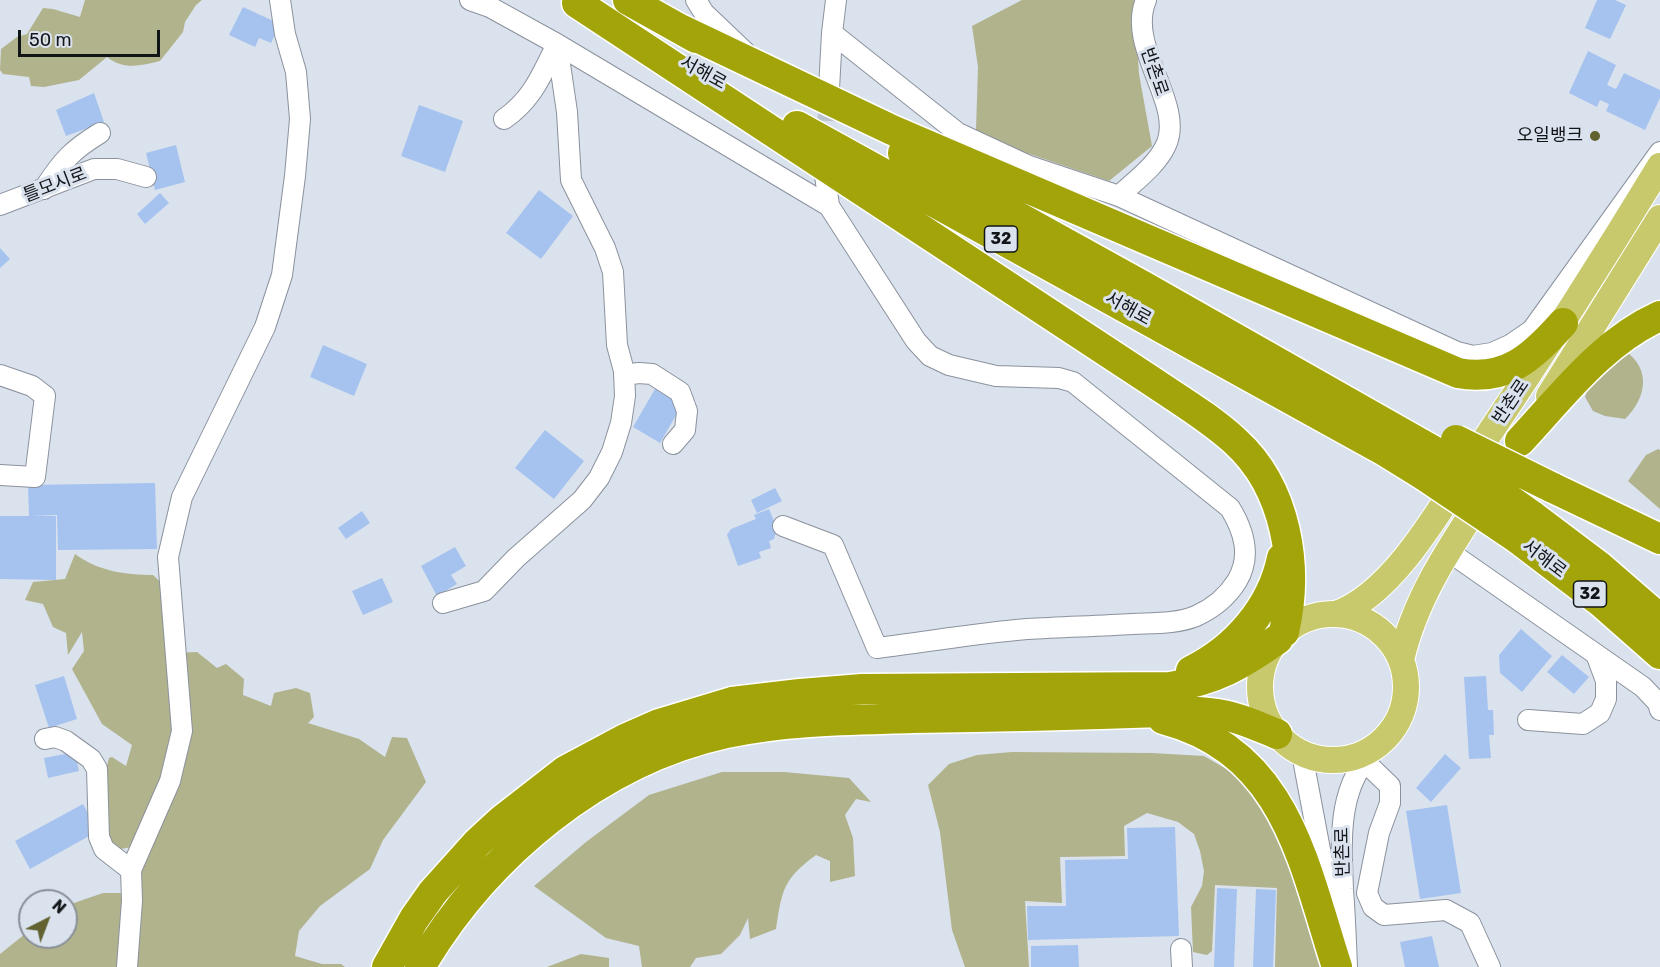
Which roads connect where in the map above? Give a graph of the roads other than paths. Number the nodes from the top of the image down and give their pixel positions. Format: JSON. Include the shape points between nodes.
{"nodes":[{"id":1,"x":280,"y":0,"type":"edge"},
{"id":2,"x":470,"y":0,"type":"edge"},
{"id":3,"x":628,"y":0,"type":"edge"},
{"id":4,"x":696,"y":0,"type":"edge"},
{"id":5,"x":836,"y":0,"type":"edge"},
{"id":6,"x":1146,"y":0,"type":"edge"},
{"id":7,"x":575,"y":1,"type":"edge"},
{"id":8,"x":678,"y":28,"type":"junction"},
{"id":9,"x":832,"y":33,"type":"junction"},
{"id":10,"x":557,"y":44,"type":"junction"},
{"id":11,"x":763,"y":68,"type":"junction"},
{"id":12,"x":829,"y":89,"type":"tunnel mouth"},
{"id":13,"x":504,"y":119,"type":"dead end"},
{"id":14,"x":100,"y":133,"type":"dead end"},
{"id":15,"x":1660,"y":152,"type":"edge"},
{"id":16,"x":1660,"y":166,"type":"edge"},
{"id":17,"x":825,"y":175,"type":"dead end"},
{"id":18,"x":146,"y":177,"type":"dead end"},
{"id":19,"x":44,"y":189,"type":"junction"},
{"id":20,"x":1119,"y":196,"type":"junction"},
{"id":21,"x":0,"y":205,"type":"edge"},
{"id":22,"x":829,"y":206,"type":"junction"},
{"id":23,"x":1660,"y":218,"type":"edge"},
{"id":24,"x":1660,"y":316,"type":"edge"},
{"id":25,"x":1563,"y":323,"type":"junction"},
{"id":26,"x":0,"y":375,"type":"edge"},
{"id":27,"x":624,"y":375,"type":"junction"},
{"id":28,"x":1520,"y":441,"type":"junction"},
{"id":29,"x":673,"y":444,"type":"dead end"},
{"id":30,"x":1440,"y":457,"type":"junction"},
{"id":31,"x":0,"y":475,"type":"edge"},
{"id":32,"x":1282,"y":519,"type":"junction"},
{"id":33,"x":783,"y":526,"type":"dead end"},
{"id":34,"x":1524,"y":527,"type":"junction"},
{"id":35,"x":1660,"y":539,"type":"edge"},
{"id":36,"x":1448,"y":551,"type":"junction"},
{"id":37,"x":443,"y":603,"type":"dead end"},
{"id":38,"x":1336,"y":614,"type":"junction"},
{"id":39,"x":1660,"y":619,"type":"edge"},
{"id":40,"x":1281,"y":635,"type":"junction"},
{"id":41,"x":1596,"y":654,"type":"junction"},
{"id":42,"x":1660,"y":654,"type":"edge"},
{"id":43,"x":1401,"y":660,"type":"junction"},
{"id":44,"x":1138,"y":700,"type":"junction"},
{"id":45,"x":1660,"y":710,"type":"edge"},
{"id":46,"x":1528,"y":720,"type":"dead end"},
{"id":47,"x":1277,"y":735,"type":"junction"},
{"id":48,"x":45,"y":739,"type":"dead end"},
{"id":49,"x":1371,"y":753,"type":"junction"},
{"id":50,"x":1302,"y":754,"type":"junction"},
{"id":51,"x":131,"y":870,"type":"junction"},
{"id":52,"x":127,"y":967,"type":"edge"},
{"id":53,"x":387,"y":967,"type":"edge"},
{"id":54,"x":420,"y":967,"type":"edge"},
{"id":55,"x":1337,"y":967,"type":"edge"},
{"id":56,"x":1342,"y":967,"type":"edge"},
{"id":57,"x":1347,"y":967,"type":"edge"},
{"id":58,"x":1490,"y":967,"type":"edge"}],
"edges":[{"from":1,"to":51,"type":"street","via":[[296,72],[300,119],[282,275],[265,327],[182,497],[168,557],[182,731],[170,781]]},
{"from":2,"to":10,"type":"street"},
{"from":3,"to":8,"type":"highway","name":"서해로","number":"32"},
{"from":4,"to":11,"type":"street","via":[[704,14]]},
{"from":5,"to":9,"type":"street"},
{"from":6,"to":20,"type":"street","name":"반촌로","via":[[1142,10],[1143,38],[1169,119],[1168,136],[1160,155]]},
{"from":7,"to":30,"type":"highway","name":"서해로","number":"32","via":[[1383,450]]},
{"from":7,"to":32,"type":"highway","via":[[1212,422],[1235,441],[1260,471]]},
{"from":8,"to":11,"type":"highway"},
{"from":8,"to":30,"type":"highway","name":"서해로","number":"32","via":[[1145,287]]},
{"from":9,"to":12,"type":"street"},
{"from":9,"to":20,"type":"street","via":[[958,133],[1029,166]]},
{"from":10,"to":13,"type":"street","via":[[532,93]]},
{"from":10,"to":22,"type":"street"},
{"from":10,"to":27,"type":"street","via":[[571,180],[613,272],[617,345]]},
{"from":11,"to":25,"type":"highway","via":[[892,130],[1458,373],[1487,375],[1507,370],[1537,351]]},
{"from":14,"to":19,"type":"street","via":[[76,147]]},
{"from":15,"to":20,"type":"street","via":[[1538,323],[1510,345],[1473,356]]},
{"from":16,"to":25,"type":"main road","name":"반촌로"},
{"from":17,"to":22,"type":"street"},
{"from":18,"to":19,"type":"street","name":"틀모시로","via":[[117,169],[94,169]]},
{"from":19,"to":21,"type":"street","name":"틀모시로"},
{"from":22,"to":33,"type":"street","via":[[916,341],[930,356],[949,365],[996,376],[1073,382],[1230,508],[1239,522],[1246,557],[1231,590],[1216,605],[1194,617],[1168,622],[1024,630],[877,648],[833,545]]},
{"from":23,"to":28,"type":"main road","name":"반촌로"},
{"from":24,"to":28,"type":"highway","via":[[1599,357]]},
{"from":25,"to":38,"type":"main road","name":"반촌로","via":[[1409,554],[1377,589]]},
{"from":26,"to":31,"type":"street","via":[[32,386],[45,396],[35,477]]},
{"from":27,"to":29,"type":"street","via":[[652,374],[680,392],[687,411],[685,430]]},
{"from":27,"to":37,"type":"street","via":[[621,423],[612,452],[582,500],[484,591]]},
{"from":28,"to":36,"type":"main road","name":"반촌로"},
{"from":30,"to":34,"type":"highway","name":"서해로","number":"32","bridge":true,"via":[[1483,481]]},
{"from":30,"to":35,"type":"highway","bridge":true,"via":[[1551,487]]},
{"from":32,"to":40,"type":"highway","via":[[1290,578],[1288,610]]},
{"from":32,"to":44,"type":"highway","via":[[1279,569],[1253,621],[1201,666]]},
{"from":34,"to":39,"type":"highway","name":"서해로","number":"32","via":[[1600,567]]},
{"from":34,"to":42,"type":"highway","name":"서해로","number":"32"},
{"from":36,"to":41,"type":"street"},
{"from":36,"to":43,"type":"main road","name":"반촌로","via":[[1415,612]]},
{"from":38,"to":40,"type":"main road","name":"반촌로","via":[[1308,618]]},
{"from":38,"to":43,"type":"main road","name":"반촌로","via":[[1361,620],[1378,630]]},
{"from":40,"to":44,"type":"highway","via":[[1245,662],[1216,677],[1170,687]]},
{"from":40,"to":47,"type":"main road","name":"반촌로","via":[[1263,664],[1260,686],[1265,716]]},
{"from":41,"to":45,"type":"street","via":[[1643,687],[1658,702]]},
{"from":41,"to":46,"type":"street","via":[[1606,681],[1606,699],[1600,713],[1583,724]]},
{"from":43,"to":49,"type":"main road","name":"반촌로","via":[[1406,681],[1402,710],[1392,730]]},
{"from":44,"to":47,"type":"highway","via":[[1246,721]]},
{"from":44,"to":53,"type":"highway","via":[[862,689],[732,702],[660,724],[565,771],[502,820],[433,892]]},
{"from":44,"to":54,"type":"highway","via":[[819,721],[752,728],[692,742],[613,778],[539,827],[469,897]]},
{"from":44,"to":55,"type":"highway","via":[[1167,720],[1198,732],[1230,752],[1266,787],[1296,839]]},
{"from":47,"to":50,"type":"main road","name":"반촌로"},
{"from":48,"to":51,"type":"street","via":[[66,741],[91,759],[97,769],[99,837],[104,849]]},
{"from":49,"to":50,"type":"main road","name":"반촌로","via":[[1341,760]]},
{"from":49,"to":57,"type":"street","name":"반촌로","via":[[1350,789],[1341,824]]},
{"from":49,"to":58,"type":"street","via":[[1390,786],[1390,803],[1367,893],[1373,907],[1384,915],[1446,910],[1470,923]]},
{"from":50,"to":56,"type":"street","name":"반촌로"},
{"from":51,"to":52,"type":"street"}]}
